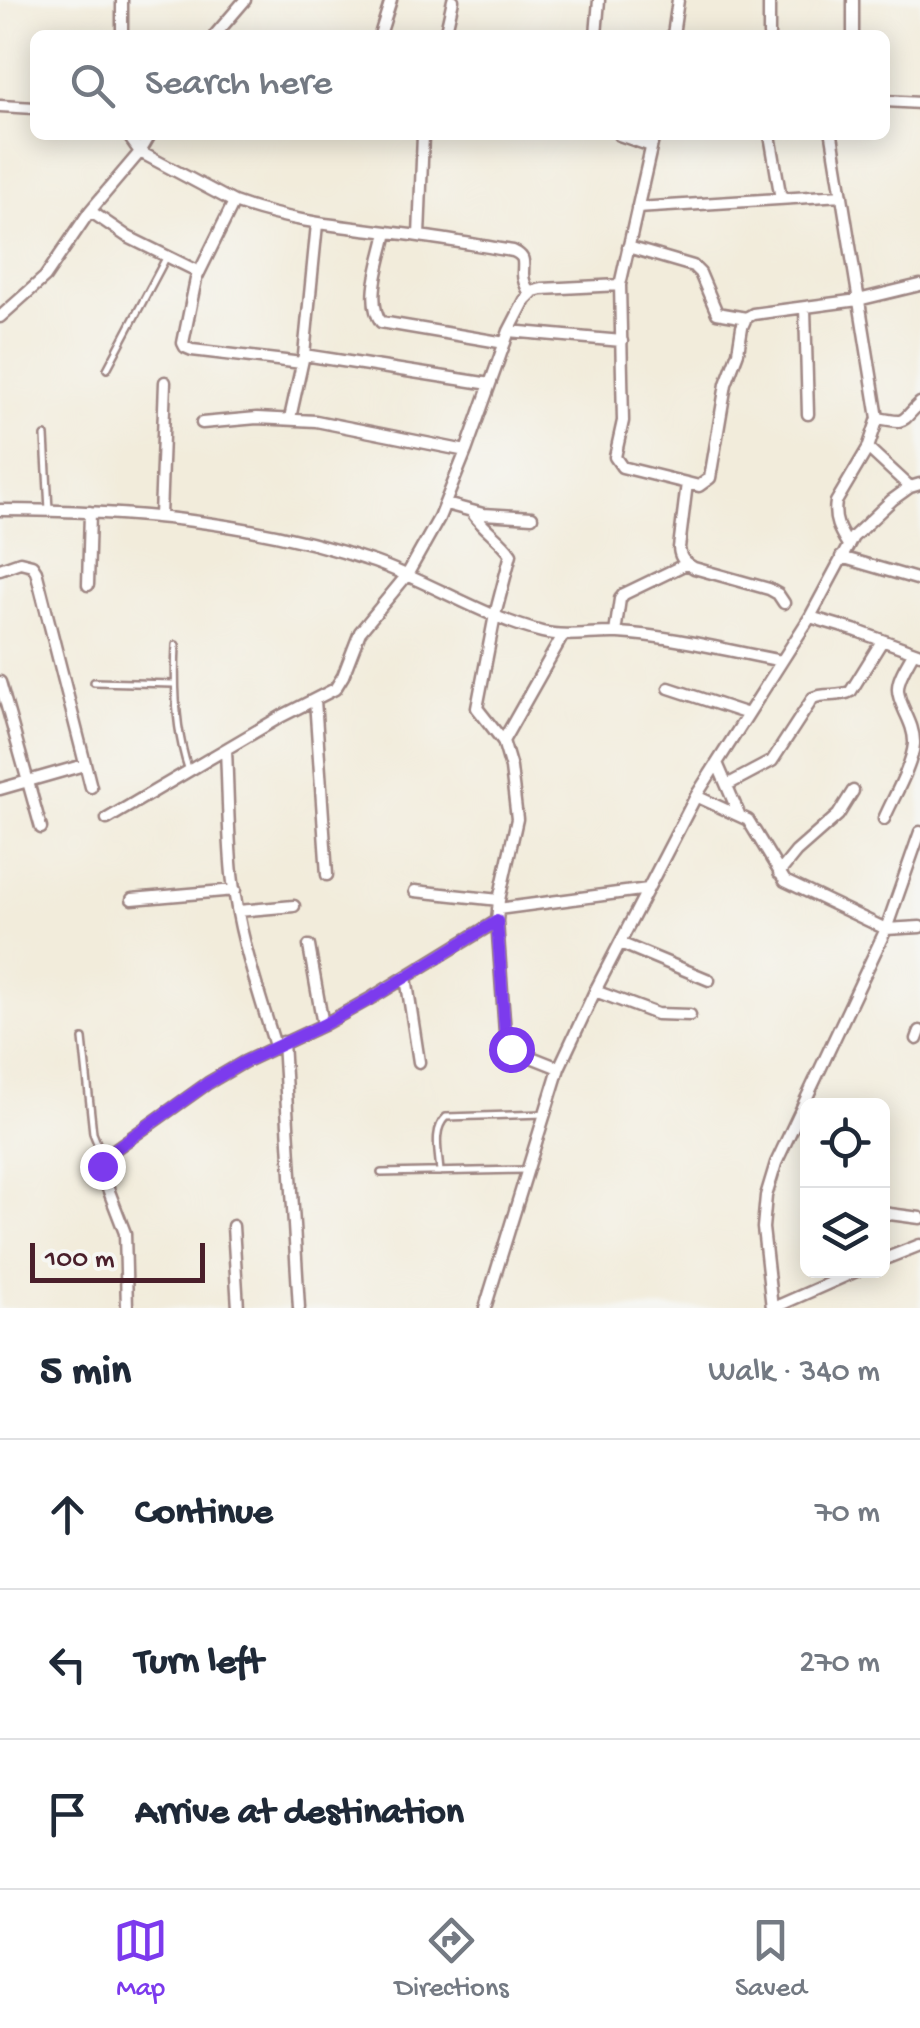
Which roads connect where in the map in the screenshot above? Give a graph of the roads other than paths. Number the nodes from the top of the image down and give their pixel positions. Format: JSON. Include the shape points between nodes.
{"nodes":[{"id":1,"x":122,"y":0,"type":"edge"},
{"id":2,"x":246,"y":0,"type":"edge"},
{"id":3,"x":391,"y":0,"type":"edge"},
{"id":4,"x":453,"y":0,"type":"edge"},
{"id":5,"x":599,"y":0,"type":"edge"},
{"id":6,"x":678,"y":0,"type":"edge"},
{"id":7,"x":769,"y":0,"type":"edge"},
{"id":8,"x":854,"y":0,"type":"edge"},
{"id":9,"x":122,"y":30,"type":"edge"},
{"id":10,"x":219,"y":30,"type":"edge"},
{"id":11,"x":382,"y":30,"type":"edge"},
{"id":12,"x":446,"y":30,"type":"edge"},
{"id":13,"x":596,"y":30,"type":"edge"},
{"id":14,"x":673,"y":30,"type":"edge"},
{"id":15,"x":769,"y":30,"type":"edge"},
{"id":16,"x":853,"y":30,"type":"edge"},
{"id":17,"x":890,"y":101,"type":"edge"},
{"id":18,"x":920,"y":104,"type":"edge"},
{"id":19,"x":0,"y":106,"type":"edge"},
{"id":20,"x":30,"y":108,"type":"edge"},
{"id":21,"x":132,"y":140,"type":"edge"},
{"id":22,"x":147,"y":140,"type":"edge"},
{"id":23,"x":423,"y":140,"type":"edge"},
{"id":24,"x":652,"y":140,"type":"edge"},
{"id":25,"x":771,"y":140,"type":"edge"},
{"id":26,"x":833,"y":140,"type":"edge"},
{"id":27,"x":140,"y":152,"type":"junction"},
{"id":28,"x":842,"y":196,"type":"junction"},
{"id":29,"x":781,"y":199,"type":"junction"},
{"id":30,"x":234,"y":202,"type":"junction"},
{"id":31,"x":637,"y":208,"type":"junction"},
{"id":32,"x":90,"y":211,"type":"junction"},
{"id":33,"x":316,"y":224,"type":"junction"},
{"id":34,"x":387,"y":232,"type":"junction"},
{"id":35,"x":418,"y":236,"type":"junction"},
{"id":36,"x":628,"y":247,"type":"junction"},
{"id":37,"x":167,"y":256,"type":"junction"},
{"id":38,"x":200,"y":272,"type":"junction"},
{"id":39,"x":620,"y":285,"type":"junction"},
{"id":40,"x":920,"y":286,"type":"edge"},
{"id":41,"x":530,"y":294,"type":"junction"},
{"id":42,"x":858,"y":300,"type":"junction"},
{"id":43,"x":805,"y":308,"type":"junction"},
{"id":44,"x":0,"y":317,"type":"edge"},
{"id":45,"x":746,"y":318,"type":"junction"},
{"id":46,"x":507,"y":337,"type":"junction"},
{"id":47,"x":622,"y":340,"type":"junction"},
{"id":48,"x":303,"y":359,"type":"junction"},
{"id":49,"x":107,"y":368,"type":"dead end"},
{"id":50,"x":165,"y":382,"type":"dead end"},
{"id":51,"x":490,"y":384,"type":"junction"},
{"id":52,"x":920,"y":404,"type":"edge"},
{"id":53,"x":808,"y":414,"type":"dead end"},
{"id":54,"x":290,"y":418,"type":"junction"},
{"id":55,"x":878,"y":418,"type":"junction"},
{"id":56,"x":202,"y":423,"type":"dead end"},
{"id":57,"x":45,"y":436,"type":"dead end"},
{"id":58,"x":868,"y":448,"type":"junction"},
{"id":59,"x":466,"y":451,"type":"junction"},
{"id":60,"x":687,"y":483,"type":"junction"},
{"id":61,"x":915,"y":485,"type":"edge"},
{"id":62,"x":446,"y":504,"type":"junction"},
{"id":63,"x":0,"y":510,"type":"edge"},
{"id":64,"x":48,"y":510,"type":"junction"},
{"id":65,"x":90,"y":512,"type":"junction"},
{"id":66,"x":471,"y":512,"type":"junction"},
{"id":67,"x":160,"y":516,"type":"junction"},
{"id":68,"x":532,"y":517,"type":"dead end"},
{"id":69,"x":848,"y":545,"type":"junction"},
{"id":70,"x":841,"y":557,"type":"junction"},
{"id":71,"x":686,"y":564,"type":"junction"},
{"id":72,"x":0,"y":569,"type":"edge"},
{"id":73,"x":407,"y":574,"type":"junction"},
{"id":74,"x":920,"y":580,"type":"edge"},
{"id":75,"x":88,"y":584,"type":"dead end"},
{"id":76,"x":784,"y":602,"type":"dead end"},
{"id":77,"x":495,"y":615,"type":"junction"},
{"id":78,"x":810,"y":617,"type":"junction"},
{"id":79,"x":615,"y":632,"type":"junction"},
{"id":80,"x":563,"y":634,"type":"junction"},
{"id":81,"x":882,"y":641,"type":"junction"},
{"id":82,"x":176,"y":645,"type":"dead end"},
{"id":83,"x":916,"y":654,"type":"edge"},
{"id":84,"x":782,"y":661,"type":"junction"},
{"id":85,"x":0,"y":682,"type":"edge"},
{"id":86,"x":94,"y":682,"type":"dead end"},
{"id":87,"x":174,"y":684,"type":"junction"},
{"id":88,"x":670,"y":688,"type":"dead end"},
{"id":89,"x":315,"y":700,"type":"junction"},
{"id":90,"x":748,"y":714,"type":"junction"},
{"id":91,"x":503,"y":741,"type":"junction"},
{"id":92,"x":226,"y":750,"type":"junction"},
{"id":93,"x":717,"y":763,"type":"junction"},
{"id":94,"x":84,"y":765,"type":"junction"},
{"id":95,"x":189,"y":771,"type":"junction"},
{"id":96,"x":29,"y":780,"type":"junction"},
{"id":97,"x":727,"y":785,"type":"junction"},
{"id":98,"x":91,"y":787,"type":"dead end"},
{"id":99,"x":0,"y":789,"type":"edge"},
{"id":100,"x":853,"y":791,"type":"dead end"},
{"id":101,"x":696,"y":796,"type":"junction"},
{"id":102,"x":740,"y":816,"type":"junction"},
{"id":103,"x":107,"y":819,"type":"dead end"},
{"id":104,"x":884,"y":819,"type":"dead end"},
{"id":105,"x":41,"y":828,"type":"dead end"},
{"id":106,"x":920,"y":832,"type":"edge"},
{"id":107,"x":779,"y":873,"type":"junction"},
{"id":108,"x":327,"y":875,"type":"dead end"},
{"id":109,"x":648,"y":888,"type":"junction"},
{"id":110,"x":235,"y":890,"type":"junction"},
{"id":111,"x":414,"y":892,"type":"dead end"},
{"id":112,"x":132,"y":899,"type":"dead end"},
{"id":113,"x":294,"y":906,"type":"dead end"},
{"id":114,"x":498,"y":910,"type":"junction"},
{"id":115,"x":238,"y":911,"type":"junction"},
{"id":116,"x":920,"y":927,"type":"edge"},
{"id":117,"x":886,"y":929,"type":"junction"},
{"id":118,"x":620,"y":943,"type":"junction"},
{"id":119,"x":309,"y":946,"type":"dead end"},
{"id":120,"x":406,"y":976,"type":"junction"},
{"id":121,"x":708,"y":980,"type":"dead end"},
{"id":122,"x":595,"y":991,"type":"junction"},
{"id":123,"x":690,"y":1015,"type":"dead end"},
{"id":124,"x":323,"y":1025,"type":"junction"},
{"id":125,"x":83,"y":1039,"type":"dead end"},
{"id":126,"x":279,"y":1044,"type":"junction"},
{"id":127,"x":419,"y":1062,"type":"dead end"},
{"id":128,"x":558,"y":1068,"type":"junction"},
{"id":129,"x":544,"y":1114,"type":"junction"},
{"id":130,"x":104,"y":1160,"type":"junction"},
{"id":131,"x":526,"y":1170,"type":"junction"},
{"id":132,"x":440,"y":1172,"type":"junction"},
{"id":133,"x":381,"y":1173,"type":"dead end"},
{"id":134,"x":890,"y":1214,"type":"edge"},
{"id":135,"x":920,"y":1218,"type":"edge"},
{"id":136,"x":232,"y":1226,"type":"dead end"},
{"id":137,"x":920,"y":1247,"type":"edge"},
{"id":138,"x":890,"y":1257,"type":"edge"},
{"id":139,"x":841,"y":1278,"type":"edge"},
{"id":140,"x":126,"y":1308,"type":"edge"},
{"id":141,"x":238,"y":1308,"type":"edge"},
{"id":142,"x":299,"y":1308,"type":"edge"},
{"id":143,"x":485,"y":1308,"type":"edge"},
{"id":144,"x":772,"y":1308,"type":"edge"}],
"edges":[{"from":1,"to":9,"type":"street"},
{"from":2,"to":10,"type":"street"},
{"from":3,"to":11,"type":"street"},
{"from":4,"to":12,"type":"street"},
{"from":5,"to":13,"type":"street"},
{"from":6,"to":14,"type":"street"},
{"from":7,"to":15,"type":"street"},
{"from":8,"to":16,"type":"street"},
{"from":17,"to":18,"type":"street"},
{"from":19,"to":20,"type":"street"},
{"from":21,"to":27,"type":"street"},
{"from":22,"to":27,"type":"street"},
{"from":23,"to":35,"type":"street"},
{"from":24,"to":31,"type":"street"},
{"from":25,"to":29,"type":"street"},
{"from":26,"to":28,"type":"street"},
{"from":27,"to":30,"type":"street"},
{"from":27,"to":32,"type":"street"},
{"from":28,"to":29,"type":"street"},
{"from":28,"to":42,"type":"street"},
{"from":29,"to":31,"type":"street"},
{"from":30,"to":33,"type":"street"},
{"from":30,"to":38,"type":"street"},
{"from":31,"to":36,"type":"street"},
{"from":32,"to":37,"type":"street"},
{"from":32,"to":44,"type":"street","via":[[45,277]]},
{"from":33,"to":34,"type":"street"},
{"from":33,"to":48,"type":"street"},
{"from":34,"to":35,"type":"street"},
{"from":34,"to":46,"type":"street","via":[[373,301],[381,322]]},
{"from":35,"to":41,"type":"street","via":[[521,255]]},
{"from":36,"to":39,"type":"street"},
{"from":36,"to":45,"type":"street","via":[[693,266],[717,313]]},
{"from":37,"to":38,"type":"street"},
{"from":37,"to":49,"type":"lane"},
{"from":38,"to":48,"type":"street","via":[[184,347]]},
{"from":39,"to":41,"type":"street"},
{"from":39,"to":47,"type":"street"},
{"from":40,"to":42,"type":"street"},
{"from":41,"to":46,"type":"street"},
{"from":42,"to":43,"type":"street"},
{"from":42,"to":55,"type":"street"},
{"from":43,"to":45,"type":"street"},
{"from":43,"to":53,"type":"street"},
{"from":45,"to":60,"type":"street","via":[[723,397],[710,478],[699,486]]},
{"from":46,"to":47,"type":"street"},
{"from":46,"to":51,"type":"street"},
{"from":47,"to":60,"type":"street","via":[[616,462]]},
{"from":48,"to":51,"type":"street"},
{"from":48,"to":54,"type":"street"},
{"from":50,"to":67,"type":"street"},
{"from":51,"to":59,"type":"street"},
{"from":52,"to":55,"type":"street","via":[[898,422]]},
{"from":54,"to":56,"type":"street"},
{"from":54,"to":59,"type":"street"},
{"from":55,"to":58,"type":"street"},
{"from":57,"to":64,"type":"lane"},
{"from":58,"to":61,"type":"street"},
{"from":58,"to":69,"type":"street","via":[[836,502],[836,524]]},
{"from":59,"to":62,"type":"street"},
{"from":60,"to":71,"type":"street","via":[[679,548]]},
{"from":61,"to":69,"type":"street"},
{"from":62,"to":66,"type":"street"},
{"from":62,"to":73,"type":"street"},
{"from":63,"to":64,"type":"street"},
{"from":64,"to":65,"type":"street"},
{"from":65,"to":67,"type":"street"},
{"from":65,"to":75,"type":"street"},
{"from":66,"to":68,"type":"street"},
{"from":66,"to":77,"type":"street","via":[[511,554]]},
{"from":67,"to":73,"type":"street","via":[[310,544]]},
{"from":69,"to":70,"type":"street"},
{"from":70,"to":74,"type":"street"},
{"from":70,"to":78,"type":"street"},
{"from":71,"to":76,"type":"street","via":[[769,590]]},
{"from":71,"to":79,"type":"street","via":[[624,594]]},
{"from":72,"to":94,"type":"street","via":[[20,562],[36,570]]},
{"from":73,"to":77,"type":"street"},
{"from":73,"to":89,"type":"street","via":[[360,632],[340,682]]},
{"from":77,"to":80,"type":"street"},
{"from":77,"to":91,"type":"street","via":[[477,708]]},
{"from":78,"to":81,"type":"street"},
{"from":78,"to":84,"type":"street"},
{"from":79,"to":80,"type":"street"},
{"from":79,"to":84,"type":"street"},
{"from":80,"to":91,"type":"street"},
{"from":81,"to":83,"type":"street"},
{"from":81,"to":97,"type":"street","via":[[851,691],[813,698],[772,760]]},
{"from":82,"to":87,"type":"lane"},
{"from":83,"to":104,"type":"street","via":[[897,692],[914,742],[912,756]]},
{"from":84,"to":90,"type":"street"},
{"from":85,"to":96,"type":"street"},
{"from":86,"to":87,"type":"lane"},
{"from":87,"to":95,"type":"lane"},
{"from":88,"to":90,"type":"street"},
{"from":89,"to":92,"type":"street"},
{"from":89,"to":108,"type":"street"},
{"from":90,"to":93,"type":"street"},
{"from":91,"to":114,"type":"street","via":[[517,820]]},
{"from":92,"to":95,"type":"street"},
{"from":92,"to":110,"type":"street"},
{"from":93,"to":97,"type":"street"},
{"from":93,"to":101,"type":"street"},
{"from":94,"to":96,"type":"street"},
{"from":94,"to":98,"type":"street"},
{"from":95,"to":103,"type":"street"},
{"from":96,"to":99,"type":"street"},
{"from":96,"to":105,"type":"street"},
{"from":97,"to":102,"type":"street"},
{"from":100,"to":107,"type":"street"},
{"from":101,"to":102,"type":"street"},
{"from":101,"to":109,"type":"street"},
{"from":102,"to":107,"type":"street","via":[[754,826]]},
{"from":106,"to":117,"type":"street"},
{"from":107,"to":117,"type":"street"},
{"from":109,"to":114,"type":"street"},
{"from":109,"to":118,"type":"street"},
{"from":110,"to":112,"type":"street"},
{"from":110,"to":115,"type":"street"},
{"from":111,"to":114,"type":"street"},
{"from":113,"to":115,"type":"street"},
{"from":114,"to":120,"type":"street"},
{"from":114,"to":128,"type":"street","via":[[508,1044]]},
{"from":115,"to":126,"type":"street"},
{"from":116,"to":117,"type":"street"},
{"from":117,"to":144,"type":"street","via":[[776,1162],[763,1228]]},
{"from":118,"to":121,"type":"street"},
{"from":118,"to":122,"type":"street"},
{"from":119,"to":124,"type":"street"},
{"from":120,"to":124,"type":"street"},
{"from":120,"to":127,"type":"street"},
{"from":122,"to":123,"type":"street","via":[[657,1014]]},
{"from":122,"to":128,"type":"street"},
{"from":124,"to":126,"type":"street"},
{"from":125,"to":130,"type":"lane","via":[[94,1133]]},
{"from":126,"to":130,"type":"street","via":[[208,1083]]},
{"from":126,"to":142,"type":"street"},
{"from":128,"to":129,"type":"street"},
{"from":129,"to":131,"type":"street"},
{"from":129,"to":132,"type":"lane","via":[[446,1117],[437,1130]]},
{"from":130,"to":140,"type":"street","via":[[104,1180],[125,1233]]},
{"from":131,"to":132,"type":"lane"},
{"from":131,"to":143,"type":"street"},
{"from":132,"to":133,"type":"lane"},
{"from":134,"to":135,"type":"street"},
{"from":136,"to":141,"type":"street"},
{"from":137,"to":138,"type":"street"},
{"from":139,"to":144,"type":"street"}]}
